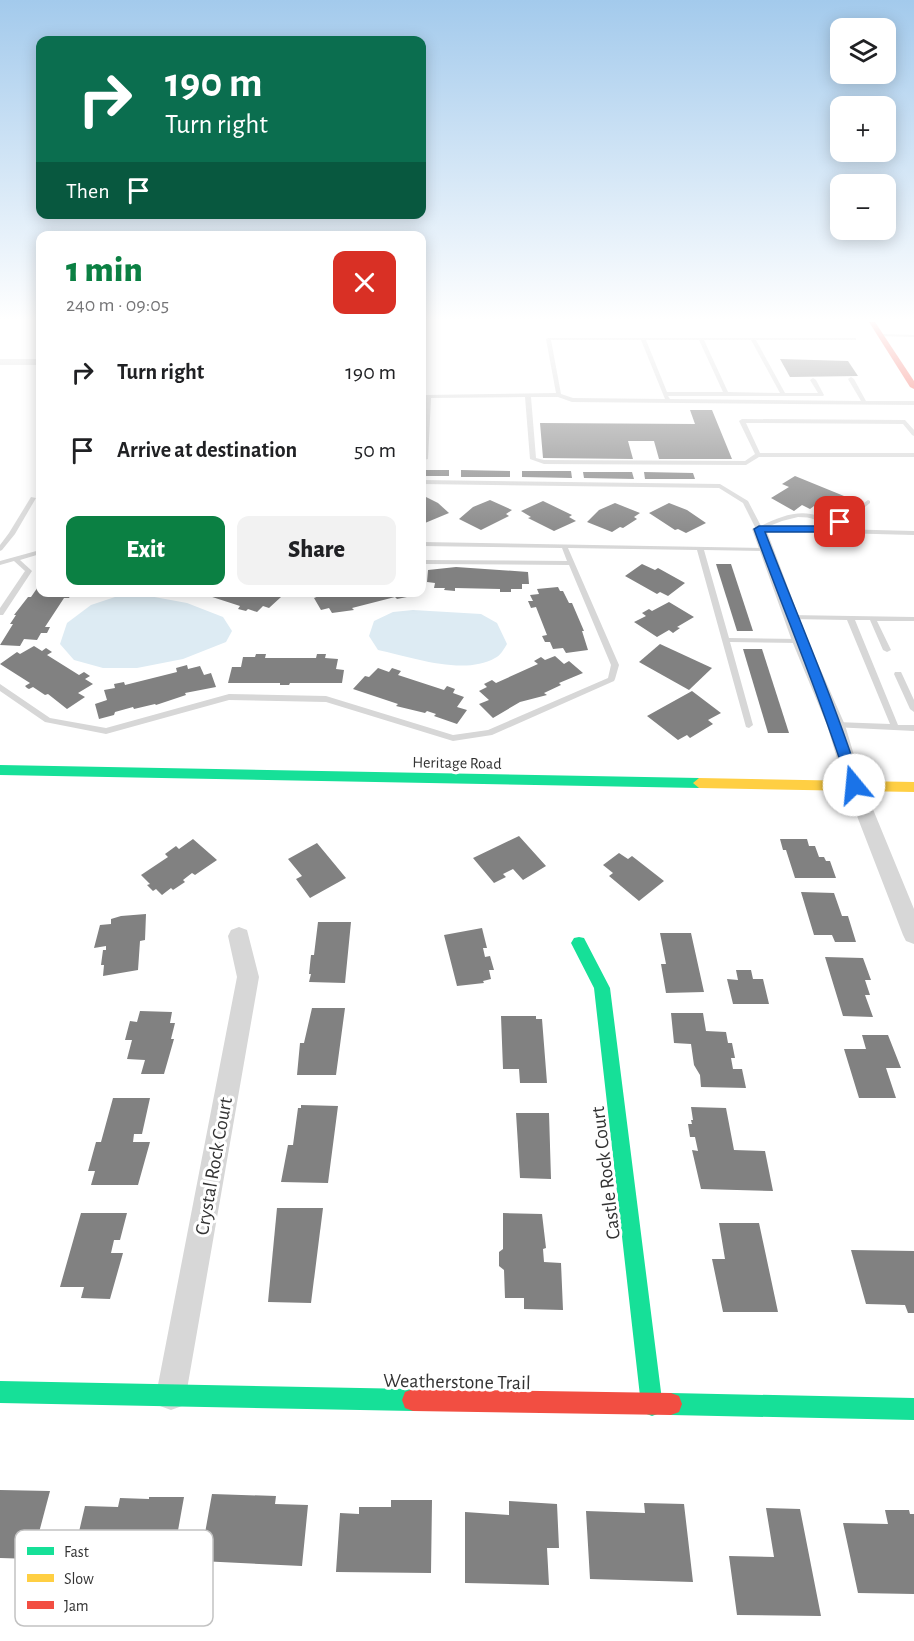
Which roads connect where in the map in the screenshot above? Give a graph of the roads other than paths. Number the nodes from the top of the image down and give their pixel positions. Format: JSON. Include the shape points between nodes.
{"nodes":[{"id":1,"x":428,"y":399,"type":"edge"},
{"id":2,"x":528,"y":399,"type":"edge"},
{"id":3,"x":568,"y":399,"type":"edge"},
{"id":4,"x":862,"y":399,"type":"edge"},
{"id":5,"x":668,"y":401,"type":"joint"},
{"id":6,"x":865,"y":403,"type":"junction"},
{"id":7,"x":914,"y":403,"type":"edge"},
{"id":8,"x":426,"y":428,"type":"edge"},
{"id":9,"x":914,"y":434,"type":"edge"},
{"id":10,"x":758,"y":455,"type":"junction"},
{"id":11,"x":914,"y":455,"type":"edge"},
{"id":12,"x":426,"y":482,"type":"edge"},
{"id":13,"x":33,"y":498,"type":"dead end"},
{"id":14,"x":868,"y":502,"type":"dead end"},
{"id":15,"x":759,"y":529,"type":"junction"},
{"id":16,"x":833,"y":529,"type":"junction"},
{"id":17,"x":914,"y":532,"type":"edge"},
{"id":18,"x":426,"y":544,"type":"edge"},
{"id":19,"x":564,"y":546,"type":"junction"},
{"id":20,"x":700,"y":548,"type":"junction"},
{"id":21,"x":0,"y":549,"type":"edge"},
{"id":22,"x":766,"y":549,"type":"junction"},
{"id":23,"x":36,"y":553,"type":"edge"},
{"id":24,"x":15,"y":558,"type":"junction"},
{"id":25,"x":0,"y":562,"type":"edge"},
{"id":26,"x":426,"y":562,"type":"edge"},
{"id":27,"x":572,"y":564,"type":"junction"},
{"id":28,"x":0,"y":614,"type":"edge"},
{"id":29,"x":792,"y":618,"type":"junction"},
{"id":30,"x":850,"y":618,"type":"junction"},
{"id":31,"x":872,"y":618,"type":"junction"},
{"id":32,"x":914,"y":619,"type":"edge"},
{"id":33,"x":726,"y":640,"type":"junction"},
{"id":34,"x":800,"y":641,"type":"junction"},
{"id":35,"x":887,"y":650,"type":"dead end"},
{"id":36,"x":898,"y":674,"type":"dead end"},
{"id":37,"x":0,"y":687,"type":"edge"},
{"id":38,"x":914,"y":709,"type":"edge"},
{"id":39,"x":749,"y":725,"type":"dead end"},
{"id":40,"x":836,"y":725,"type":"junction"},
{"id":41,"x":895,"y":727,"type":"junction"},
{"id":42,"x":914,"y":728,"type":"edge"},
{"id":43,"x":0,"y":770,"type":"edge"},
{"id":44,"x":854,"y":785,"type":"junction"},
{"id":45,"x":914,"y":788,"type":"edge"},
{"id":46,"x":909,"y":912,"type":"edge"},
{"id":47,"x":914,"y":935,"type":"edge"},
{"id":48,"x":239,"y":936,"type":"dead end"},
{"id":49,"x":579,"y":943,"type":"dead end"},
{"id":50,"x":0,"y":1392,"type":"edge"},
{"id":51,"x":171,"y":1395,"type":"junction"},
{"id":52,"x":652,"y":1405,"type":"junction"},
{"id":53,"x":914,"y":1409,"type":"edge"}],
"edges":[{"from":1,"to":8,"type":"lane"},
{"from":2,"to":10,"type":"lane","via":[[533,459],[544,462],[746,463]]},
{"from":3,"to":5,"type":"lane"},
{"from":4,"to":6,"type":"lane"},
{"from":5,"to":6,"type":"lane"},
{"from":6,"to":7,"type":"lane"},
{"from":9,"to":10,"type":"lane","via":[[905,422],[742,421]]},
{"from":10,"to":11,"type":"lane"},
{"from":12,"to":15,"type":"lane","via":[[720,486],[746,502]]},
{"from":13,"to":21,"type":"lane"},
{"from":14,"to":16,"type":"lane"},
{"from":15,"to":16,"type":"lane"},
{"from":15,"to":16,"type":"lane","via":[[786,515],[806,514],[825,520]]},
{"from":15,"to":22,"type":"street"},
{"from":16,"to":17,"type":"lane"},
{"from":18,"to":19,"type":"lane"},
{"from":19,"to":20,"type":"lane"},
{"from":19,"to":27,"type":"lane"},
{"from":20,"to":22,"type":"lane"},
{"from":20,"to":33,"type":"lane"},
{"from":22,"to":29,"type":"street"},
{"from":23,"to":24,"type":"lane"},
{"from":24,"to":25,"type":"lane"},
{"from":24,"to":28,"type":"lane","via":[[29,571]]},
{"from":26,"to":27,"type":"lane"},
{"from":27,"to":37,"type":"lane","via":[[615,665],[611,679],[489,734],[453,738],[326,699],[229,698],[105,731],[48,720]]},
{"from":29,"to":30,"type":"lane"},
{"from":29,"to":34,"type":"street"},
{"from":30,"to":31,"type":"lane"},
{"from":30,"to":41,"type":"lane"},
{"from":31,"to":32,"type":"lane"},
{"from":31,"to":35,"type":"lane"},
{"from":33,"to":34,"type":"lane"},
{"from":33,"to":39,"type":"lane"},
{"from":34,"to":40,"type":"street"},
{"from":36,"to":38,"type":"lane"},
{"from":40,"to":41,"type":"lane"},
{"from":40,"to":44,"type":"street"},
{"from":41,"to":42,"type":"lane"},
{"from":43,"to":44,"type":"main road","name":"Heritage Road"},
{"from":44,"to":45,"type":"main road","name":"Heritage Road"},
{"from":44,"to":46,"type":"street"},
{"from":46,"to":47,"type":"street"},
{"from":48,"to":51,"type":"street","name":"Crystal Rock Court","via":[[248,977]]},
{"from":49,"to":52,"type":"main road","name":"Castle Rock Court","via":[[602,988]]},
{"from":50,"to":51,"type":"main road","name":"Weatherstone Trail"},
{"from":51,"to":52,"type":"main road","name":"Weatherstone Trail"},
{"from":52,"to":53,"type":"main road","name":"Weatherstone Trail"}]}
